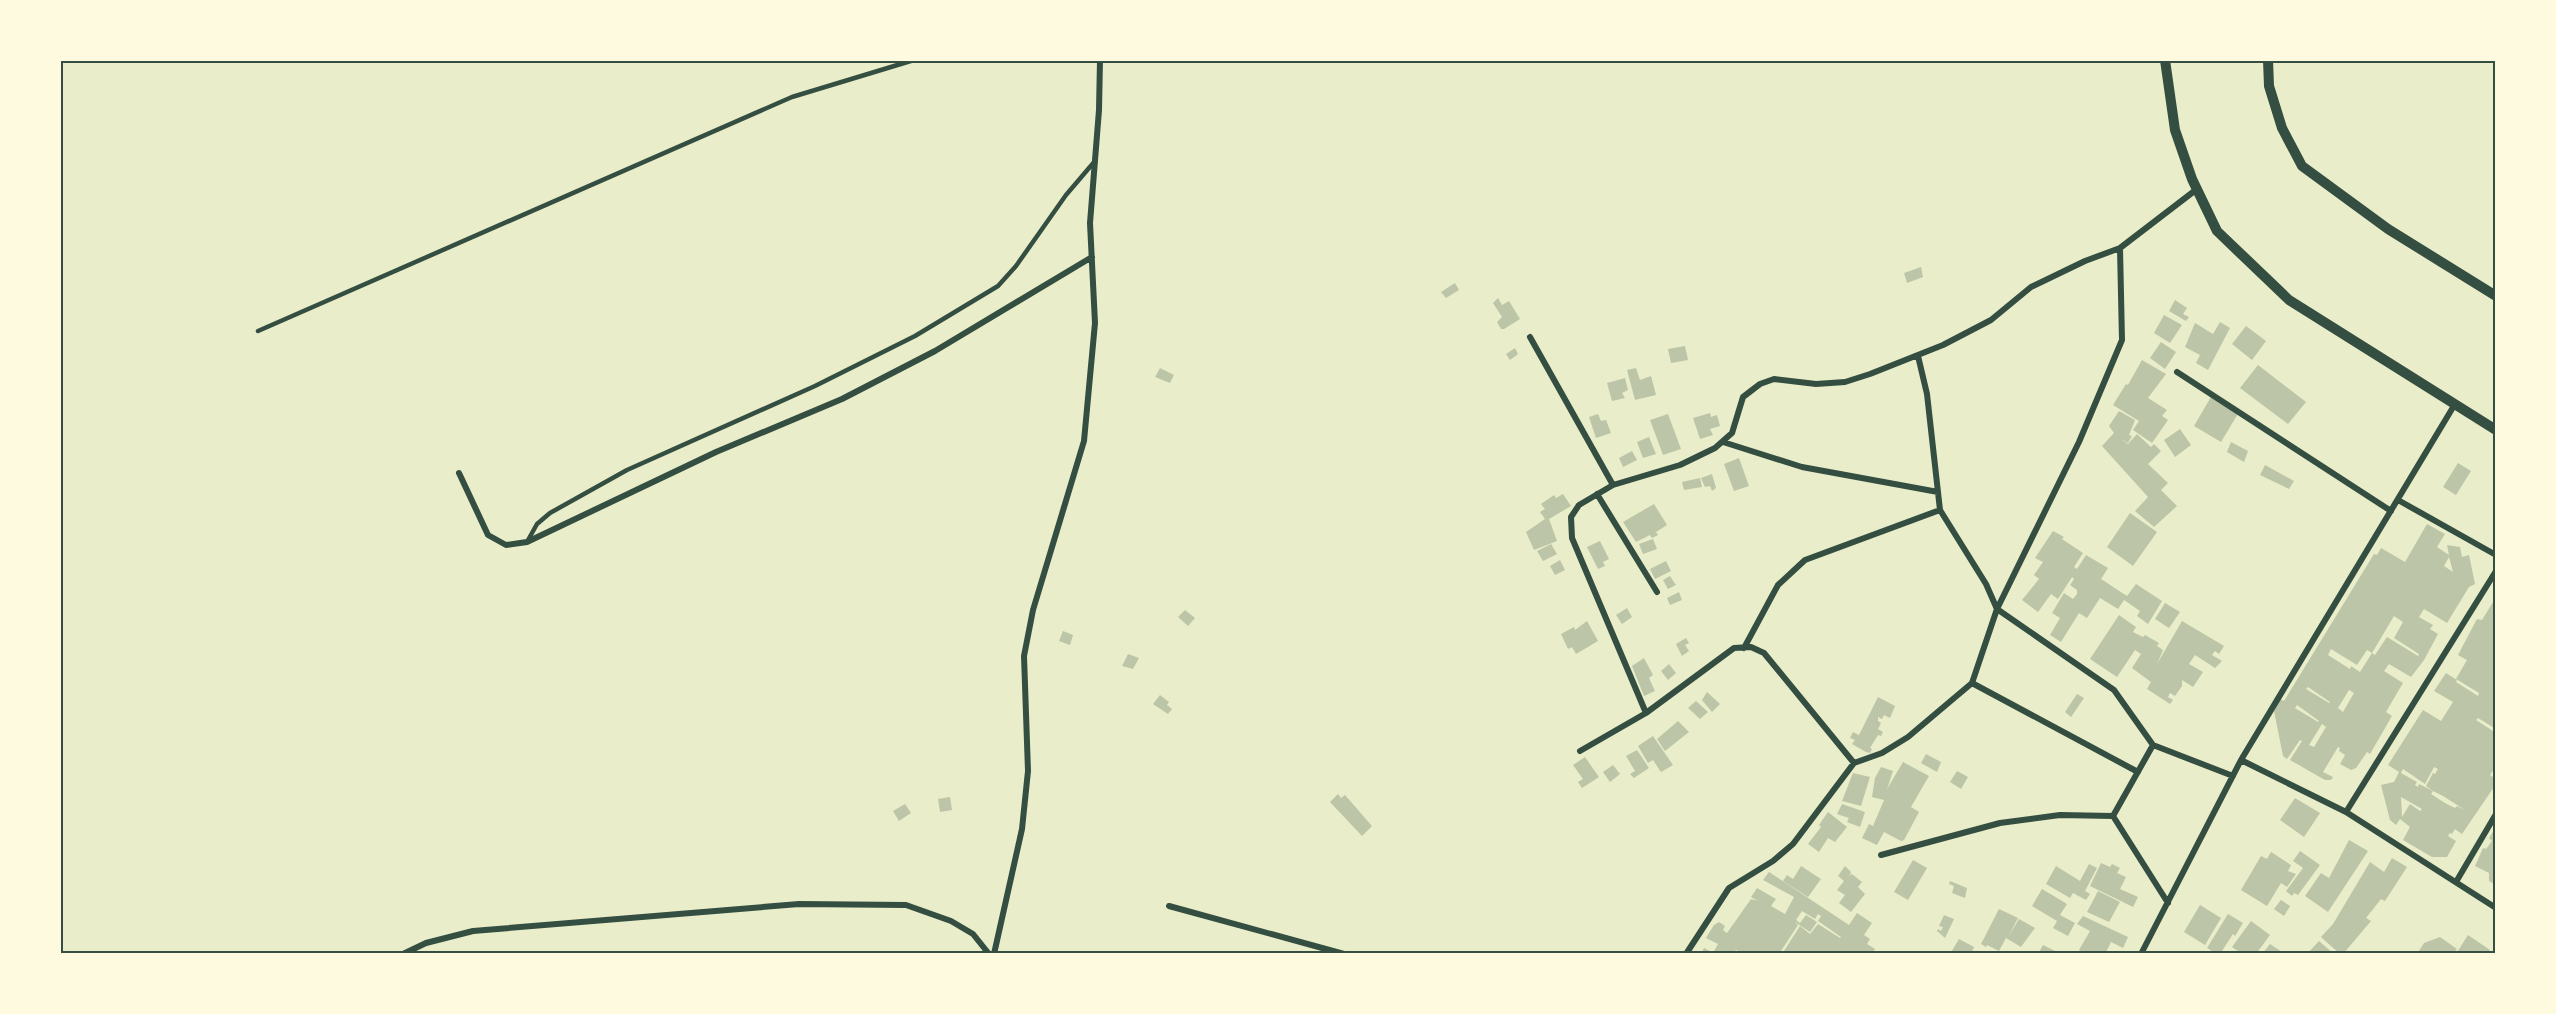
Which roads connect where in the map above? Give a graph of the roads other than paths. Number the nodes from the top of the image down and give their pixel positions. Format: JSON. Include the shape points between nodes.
{"nodes":[{"id":1,"x":914,"y":60,"type":"edge"},
{"id":2,"x":1100,"y":60,"type":"edge"},
{"id":3,"x":2165,"y":60,"type":"edge"},
{"id":4,"x":2268,"y":60,"type":"edge"},
{"id":5,"x":1095,"y":161,"type":"junction"},
{"id":6,"x":2197,"y":189,"type":"junction"},
{"id":7,"x":2120,"y":248,"type":"junction"},
{"id":8,"x":1092,"y":257,"type":"junction"},
{"id":9,"x":2496,"y":296,"type":"edge"},
{"id":10,"x":258,"y":331,"type":"dead end"},
{"id":11,"x":1530,"y":337,"type":"dead end"},
{"id":12,"x":1918,"y":356,"type":"junction"},
{"id":13,"x":2177,"y":372,"type":"dead end"},
{"id":14,"x":2455,"y":404,"type":"junction"},
{"id":15,"x":2496,"y":430,"type":"edge"},
{"id":16,"x":1723,"y":442,"type":"junction"},
{"id":17,"x":459,"y":473,"type":"dead end"},
{"id":18,"x":1612,"y":485,"type":"junction"},
{"id":19,"x":1938,"y":492,"type":"junction"},
{"id":20,"x":1597,"y":494,"type":"junction"},
{"id":21,"x":2398,"y":500,"type":"junction"},
{"id":22,"x":1940,"y":510,"type":"junction"},
{"id":23,"x":2391,"y":511,"type":"junction"},
{"id":24,"x":527,"y":542,"type":"junction"},
{"id":25,"x":2496,"y":555,"type":"edge"},
{"id":26,"x":2496,"y":571,"type":"edge"},
{"id":27,"x":1657,"y":592,"type":"dead end"},
{"id":28,"x":1997,"y":609,"type":"junction"},
{"id":29,"x":1744,"y":648,"type":"junction"},
{"id":30,"x":1972,"y":683,"type":"junction"},
{"id":31,"x":1646,"y":713,"type":"junction"},
{"id":32,"x":2153,"y":745,"type":"junction"},
{"id":33,"x":1580,"y":751,"type":"dead end"},
{"id":34,"x":2241,"y":760,"type":"junction"},
{"id":35,"x":1854,"y":763,"type":"junction"},
{"id":36,"x":2138,"y":772,"type":"junction"},
{"id":37,"x":2233,"y":776,"type":"junction"},
{"id":38,"x":2346,"y":812,"type":"junction"},
{"id":39,"x":2496,"y":814,"type":"edge"},
{"id":40,"x":2113,"y":816,"type":"junction"},
{"id":41,"x":1881,"y":855,"type":"dead end"},
{"id":42,"x":2456,"y":882,"type":"junction"},
{"id":43,"x":2168,"y":903,"type":"junction"},
{"id":44,"x":1169,"y":906,"type":"dead end"},
{"id":45,"x":2496,"y":908,"type":"edge"},
{"id":46,"x":403,"y":954,"type":"edge"},
{"id":47,"x":989,"y":954,"type":"edge"},
{"id":48,"x":994,"y":954,"type":"edge"},
{"id":49,"x":1344,"y":954,"type":"edge"},
{"id":50,"x":1686,"y":954,"type":"edge"},
{"id":51,"x":2141,"y":954,"type":"edge"}],
"edges":[{"from":1,"to":10,"type":"lane","via":[[792,97]]},
{"from":2,"to":5,"type":"street"},
{"from":3,"to":6,"type":"street","via":[[2175,130]]},
{"from":4,"to":9,"type":"street","via":[[2269,86],[2302,166],[2388,229]]},
{"from":5,"to":8,"type":"street","via":[[1090,223]]},
{"from":5,"to":24,"type":"lane","via":[[998,286],[915,336],[815,386],[627,470],[550,513],[537,524]]},
{"from":6,"to":7,"type":"street"},
{"from":6,"to":14,"type":"street","via":[[2217,231],[2289,300]]},
{"from":7,"to":12,"type":"street","via":[[2031,288],[1991,320]]},
{"from":7,"to":28,"type":"street","via":[[2122,340],[2079,442]]},
{"from":8,"to":24,"type":"street","via":[[935,351],[842,399],[716,452]]},
{"from":8,"to":48,"type":"street","via":[[1095,323],[1084,441],[1033,609],[1024,656],[1028,771],[1022,830]]},
{"from":11,"to":18,"type":"street"},
{"from":12,"to":16,"type":"street","via":[[1845,382],[1816,384],[1774,379],[1760,384],[1743,397],[1732,433]]},
{"from":12,"to":19,"type":"street","via":[[1927,394]]},
{"from":13,"to":23,"type":"street"},
{"from":14,"to":15,"type":"street"},
{"from":14,"to":21,"type":"street"},
{"from":16,"to":18,"type":"street","via":[[1680,465]]},
{"from":16,"to":19,"type":"street","via":[[1802,467]]},
{"from":17,"to":24,"type":"street","via":[[488,535],[506,545]]},
{"from":18,"to":20,"type":"street"},
{"from":19,"to":22,"type":"street"},
{"from":20,"to":27,"type":"street"},
{"from":20,"to":31,"type":"street","via":[[1579,505],[1571,517],[1572,538]]},
{"from":21,"to":23,"type":"street"},
{"from":21,"to":25,"type":"street"},
{"from":22,"to":28,"type":"street"},
{"from":22,"to":29,"type":"street","via":[[1805,560],[1778,585]]},
{"from":23,"to":34,"type":"street"},
{"from":26,"to":38,"type":"street"},
{"from":28,"to":30,"type":"street"},
{"from":28,"to":32,"type":"street","via":[[2114,690]]},
{"from":29,"to":31,"type":"street","via":[[1734,648]]},
{"from":29,"to":35,"type":"street","via":[[1764,653]]},
{"from":30,"to":35,"type":"street","via":[[1908,737],[1882,753]]},
{"from":30,"to":36,"type":"street"},
{"from":31,"to":33,"type":"street"},
{"from":32,"to":36,"type":"street"},
{"from":32,"to":37,"type":"street"},
{"from":34,"to":37,"type":"street"},
{"from":34,"to":38,"type":"street"},
{"from":35,"to":50,"type":"street","via":[[1793,844],[1729,888]]},
{"from":36,"to":40,"type":"street"},
{"from":37,"to":43,"type":"street"},
{"from":38,"to":42,"type":"street"},
{"from":39,"to":42,"type":"street"},
{"from":40,"to":41,"type":"street","via":[[2060,815],[2000,823]]},
{"from":40,"to":43,"type":"street"},
{"from":42,"to":45,"type":"street"},
{"from":43,"to":51,"type":"street"},
{"from":44,"to":49,"type":"street"},
{"from":46,"to":47,"type":"street","via":[[426,943],[473,931],[799,904],[906,905],[951,921],[973,934]]}]}
